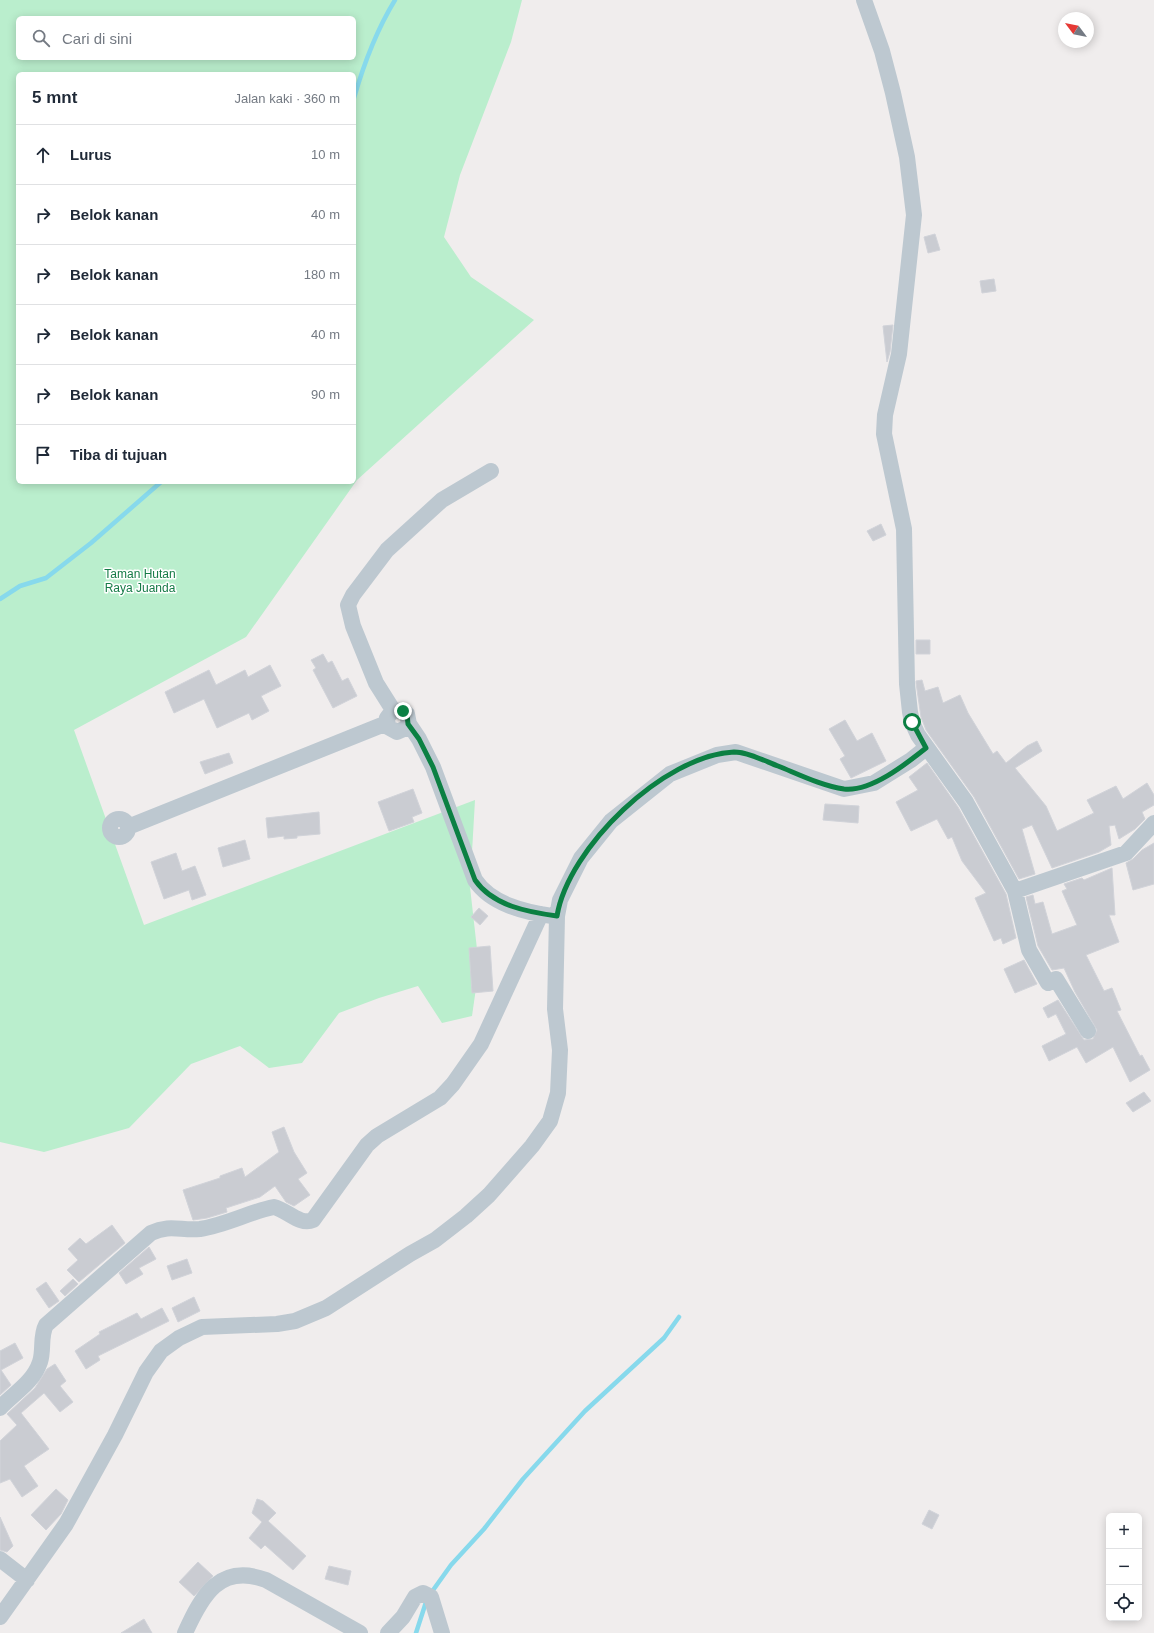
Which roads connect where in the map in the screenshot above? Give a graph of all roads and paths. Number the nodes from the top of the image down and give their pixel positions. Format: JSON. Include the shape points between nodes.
{"nodes":[{"id":1,"x":864,"y":0,"type":"edge"},
{"id":2,"x":491,"y":471,"type":"dead end"},
{"id":3,"x":390,"y":716,"type":"junction"},
{"id":4,"x":926,"y":748,"type":"junction"},
{"id":5,"x":1154,"y":823,"type":"edge"},
{"id":6,"x":128,"y":827,"type":"dead end"},
{"id":7,"x":1016,"y":891,"type":"junction"},
{"id":8,"x":549,"y":915,"type":"junction"},
{"id":9,"x":1088,"y":1031,"type":"dead end"},
{"id":10,"x":0,"y":1408,"type":"edge"},
{"id":11,"x":0,"y":1559,"type":"edge"},
{"id":12,"x":27,"y":1580,"type":"junction"},
{"id":13,"x":0,"y":1617,"type":"edge"},
{"id":14,"x":185,"y":1633,"type":"edge"},
{"id":15,"x":360,"y":1633,"type":"edge"},
{"id":16,"x":388,"y":1633,"type":"edge"},
{"id":17,"x":442,"y":1633,"type":"edge"}],
"edges":[{"from":1,"to":4,"type":"street","via":[[882,51],[893,93],[907,157],[913,207],[911,250],[899,354],[885,415],[884,434],[904,529],[907,684],[910,712],[912,722]]},
{"from":2,"to":3,"type":"street","via":[[442,500],[387,550],[348,605],[353,626]]},
{"from":3,"to":6,"type":"street"},
{"from":3,"to":8,"type":"street","via":[[388,727],[397,732],[406,728],[408,724],[419,739],[433,767],[479,886],[489,896],[512,906]]},
{"from":4,"to":7,"type":"street","via":[[936,758],[966,802]]},
{"from":4,"to":8,"type":"street","via":[[874,783],[844,789],[736,752],[717,755],[670,774],[611,821],[586,852]]},
{"from":5,"to":7,"type":"street","via":[[1126,853]]},
{"from":7,"to":9,"type":"street","via":[[1029,950],[1048,983],[1056,979]]},
{"from":8,"to":10,"type":"street","via":[[481,1044],[453,1084],[440,1098],[367,1144],[313,1220],[301,1220],[274,1207],[198,1229],[170,1227],[151,1233],[46,1325],[38,1366],[24,1387]]},
{"from":8,"to":12,"type":"street","via":[[560,1050],[558,1093],[550,1120],[532,1146],[489,1195],[466,1216],[435,1240],[326,1308],[295,1321],[277,1324],[202,1327],[179,1338],[161,1351],[146,1372],[66,1524]]},
{"from":11,"to":12,"type":"street"},
{"from":12,"to":13,"type":"street"},
{"from":14,"to":15,"type":"street","via":[[195,1610],[213,1589],[222,1579],[236,1574],[252,1574],[266,1580]]},
{"from":16,"to":17,"type":"street","via":[[403,1618],[415,1597],[423,1593],[431,1597]]}]}
